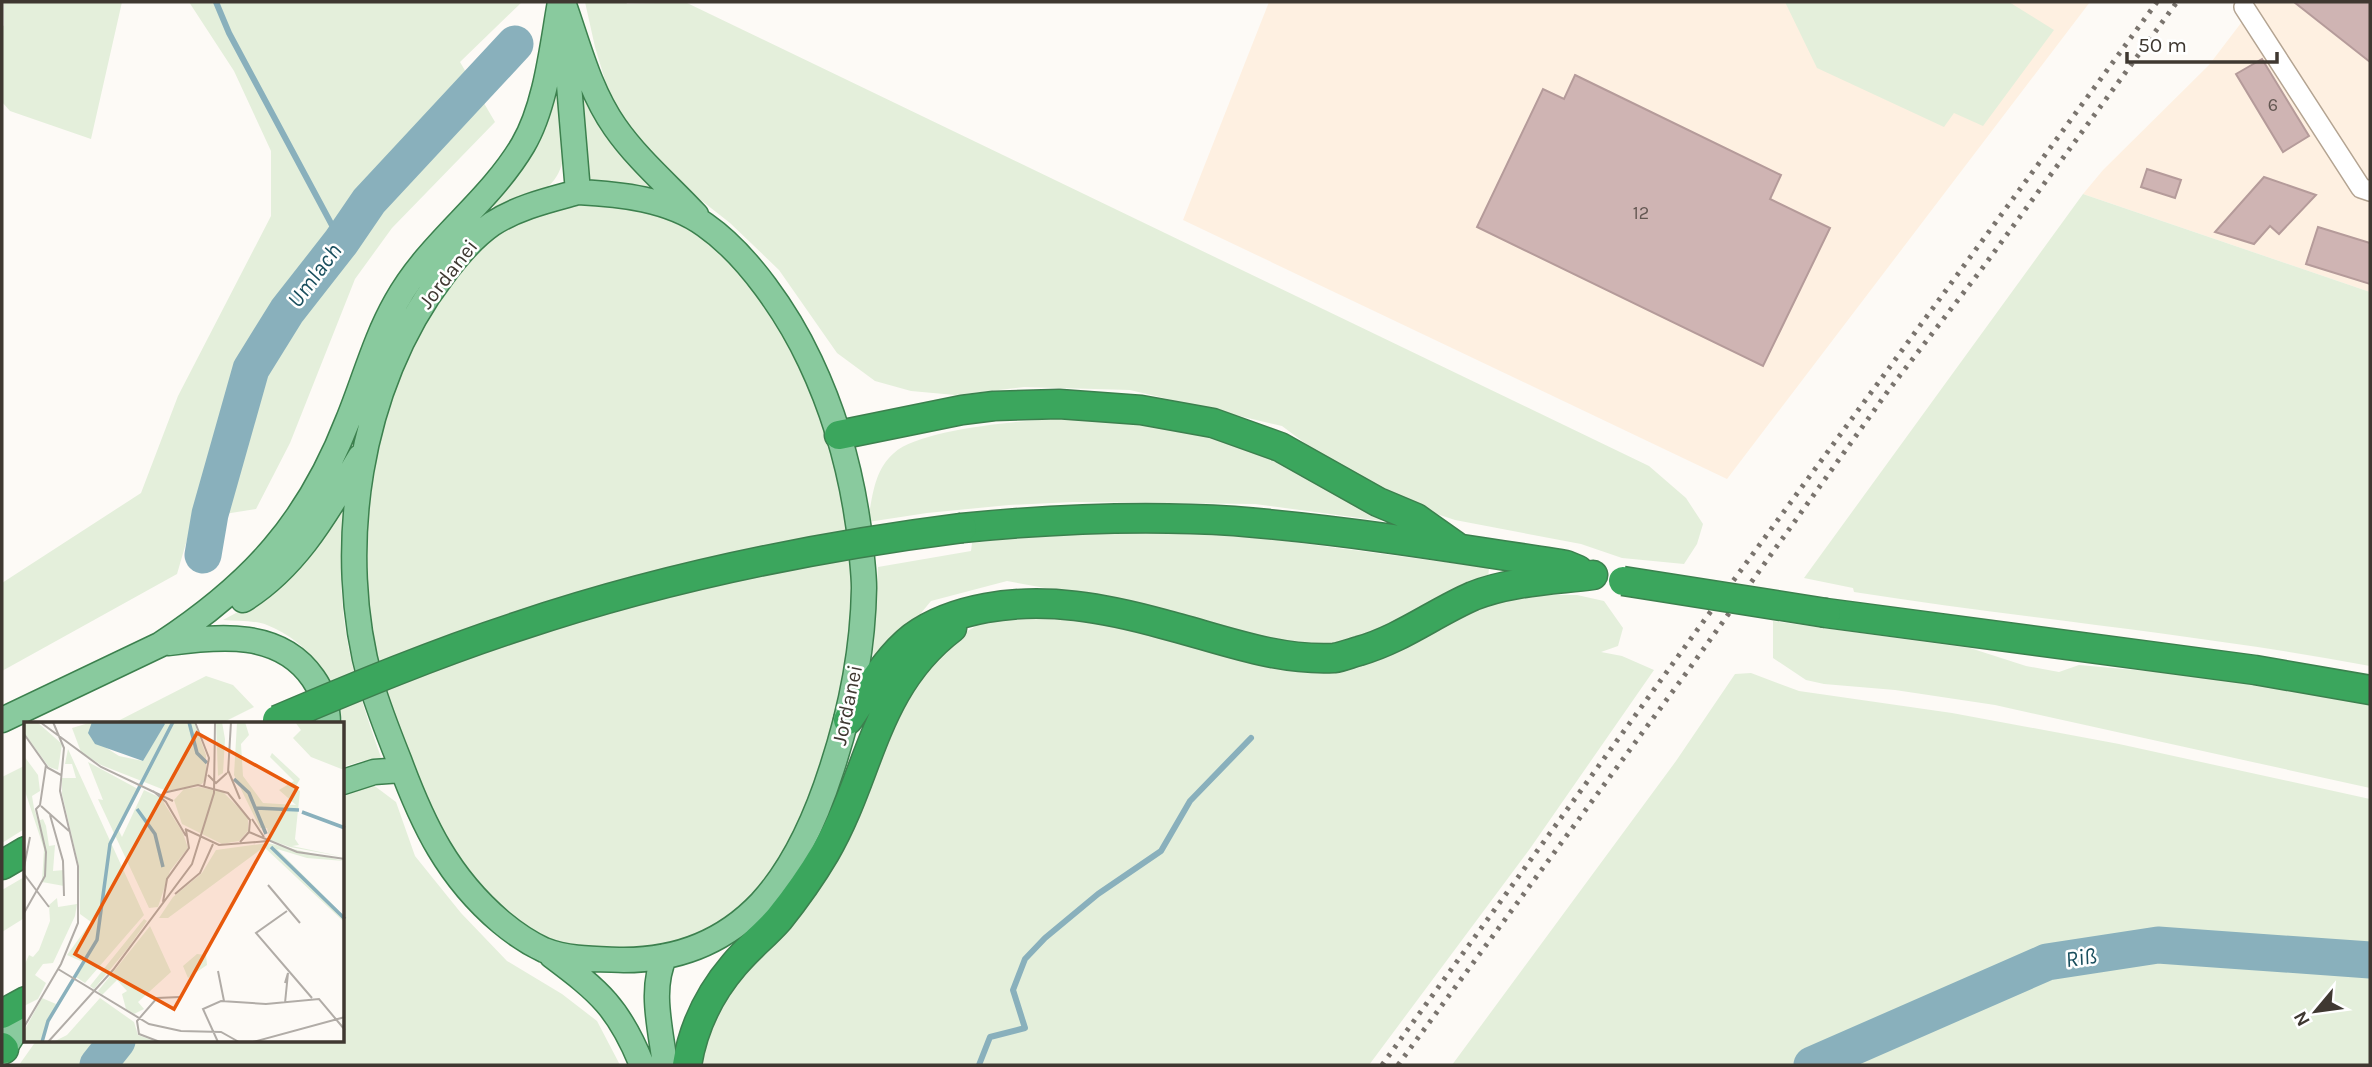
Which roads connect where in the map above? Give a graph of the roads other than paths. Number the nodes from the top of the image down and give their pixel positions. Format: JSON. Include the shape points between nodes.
{"nodes":[{"id":1,"x":562,"y":2,"type":"edge"},
{"id":2,"x":2244,"y":7,"type":"dead end"},
{"id":3,"x":2370,"y":191,"type":"edge"},
{"id":4,"x":578,"y":192,"type":"junction"},
{"id":5,"x":704,"y":223,"type":"junction"},
{"id":6,"x":839,"y":435,"type":"junction"},
{"id":7,"x":364,"y":450,"type":"junction"},
{"id":8,"x":1459,"y":549,"type":"junction"},
{"id":9,"x":1593,"y":575,"type":"junction"},
{"id":10,"x":980,"y":609,"type":"junction"},
{"id":11,"x":162,"y":644,"type":"junction"},
{"id":12,"x":2370,"y":690,"type":"edge"},
{"id":13,"x":2,"y":720,"type":"edge"},
{"id":14,"x":848,"y":720,"type":"junction"},
{"id":15,"x":272,"y":722,"type":"edge"},
{"id":16,"x":328,"y":722,"type":"edge"},
{"id":17,"x":402,"y":770,"type":"junction"},
{"id":18,"x":345,"y":781,"type":"edge"},
{"id":19,"x":24,"y":852,"type":"edge"},
{"id":20,"x":2,"y":865,"type":"edge"},
{"id":21,"x":543,"y":949,"type":"junction"},
{"id":22,"x":665,"y":957,"type":"junction"},
{"id":23,"x":24,"y":1001,"type":"edge"},
{"id":24,"x":2,"y":1014,"type":"edge"},
{"id":25,"x":24,"y":1017,"type":"edge"},
{"id":26,"x":3,"y":1049,"type":"edge"},
{"id":27,"x":642,"y":1065,"type":"edge"},
{"id":28,"x":665,"y":1065,"type":"edge"},
{"id":29,"x":688,"y":1065,"type":"edge"}],
"edges":[{"from":1,"to":4,"type":"main road"},
{"from":1,"to":5,"type":"main road","via":[[595,90],[615,127]]},
{"from":1,"to":11,"type":"main road","via":[[544,86],[524,143],[492,188],[420,264],[396,302],[330,465],[305,509],[241,585]]},
{"from":2,"to":3,"type":"street","via":[[2361,188]]},
{"from":4,"to":5,"type":"main road","name":"Jordanei","via":[[643,199]]},
{"from":4,"to":7,"type":"main road","name":"Jordanei","via":[[497,221],[456,258],[425,298],[397,348]]},
{"from":5,"to":6,"type":"main road","name":"Jordanei","via":[[746,264],[789,321]]},
{"from":6,"to":8,"type":"highway","via":[[994,405],[1141,410],[1201,421],[1280,447],[1416,518]]},
{"from":6,"to":14,"type":"main road","name":"Jordanei","via":[[856,500],[864,584]]},
{"from":7,"to":11,"type":"main road","via":[[318,526],[285,568],[248,596]]},
{"from":7,"to":17,"type":"main road","name":"Jordanei","via":[[354,544],[356,605],[363,655]]},
{"from":8,"to":9,"type":"highway","via":[[1566,565]]},
{"from":8,"to":15,"type":"highway","bridge":true,"via":[[1232,521],[1101,519],[962,528],[883,539],[621,596],[518,626],[426,658]]},
{"from":9,"to":10,"type":"highway","via":[[1521,584],[1474,596],[1381,645],[1335,658],[1293,656],[1232,644],[1072,605],[1012,603]]},
{"from":9,"to":12,"type":"highway","bridge":true},
{"from":10,"to":14,"type":"highway","via":[[929,626],[911,639],[884,668]]},
{"from":10,"to":29,"type":"highway","via":[[949,630],[900,684],[882,716],[825,854],[779,919],[718,987],[695,1031]]},
{"from":11,"to":13,"type":"main road"},
{"from":11,"to":16,"type":"main road","via":[[236,638],[286,651],[306,667],[320,689]]},
{"from":14,"to":22,"type":"main road","name":"Jordanei","via":[[824,792],[800,846],[774,887],[719,938]]},
{"from":17,"to":18,"type":"main road","via":[[374,772]]},
{"from":17,"to":21,"type":"main road","name":"Jordanei","via":[[425,826],[474,899],[509,929]]},
{"from":19,"to":20,"type":"highway"},
{"from":21,"to":22,"type":"main road","name":"Jordanei","via":[[583,958]]},
{"from":21,"to":27,"type":"main road","via":[[614,1010]]},
{"from":22,"to":28,"type":"main road","via":[[656,990]]},
{"from":23,"to":24,"type":"highway"},
{"from":25,"to":26,"type":"main road"}]}
